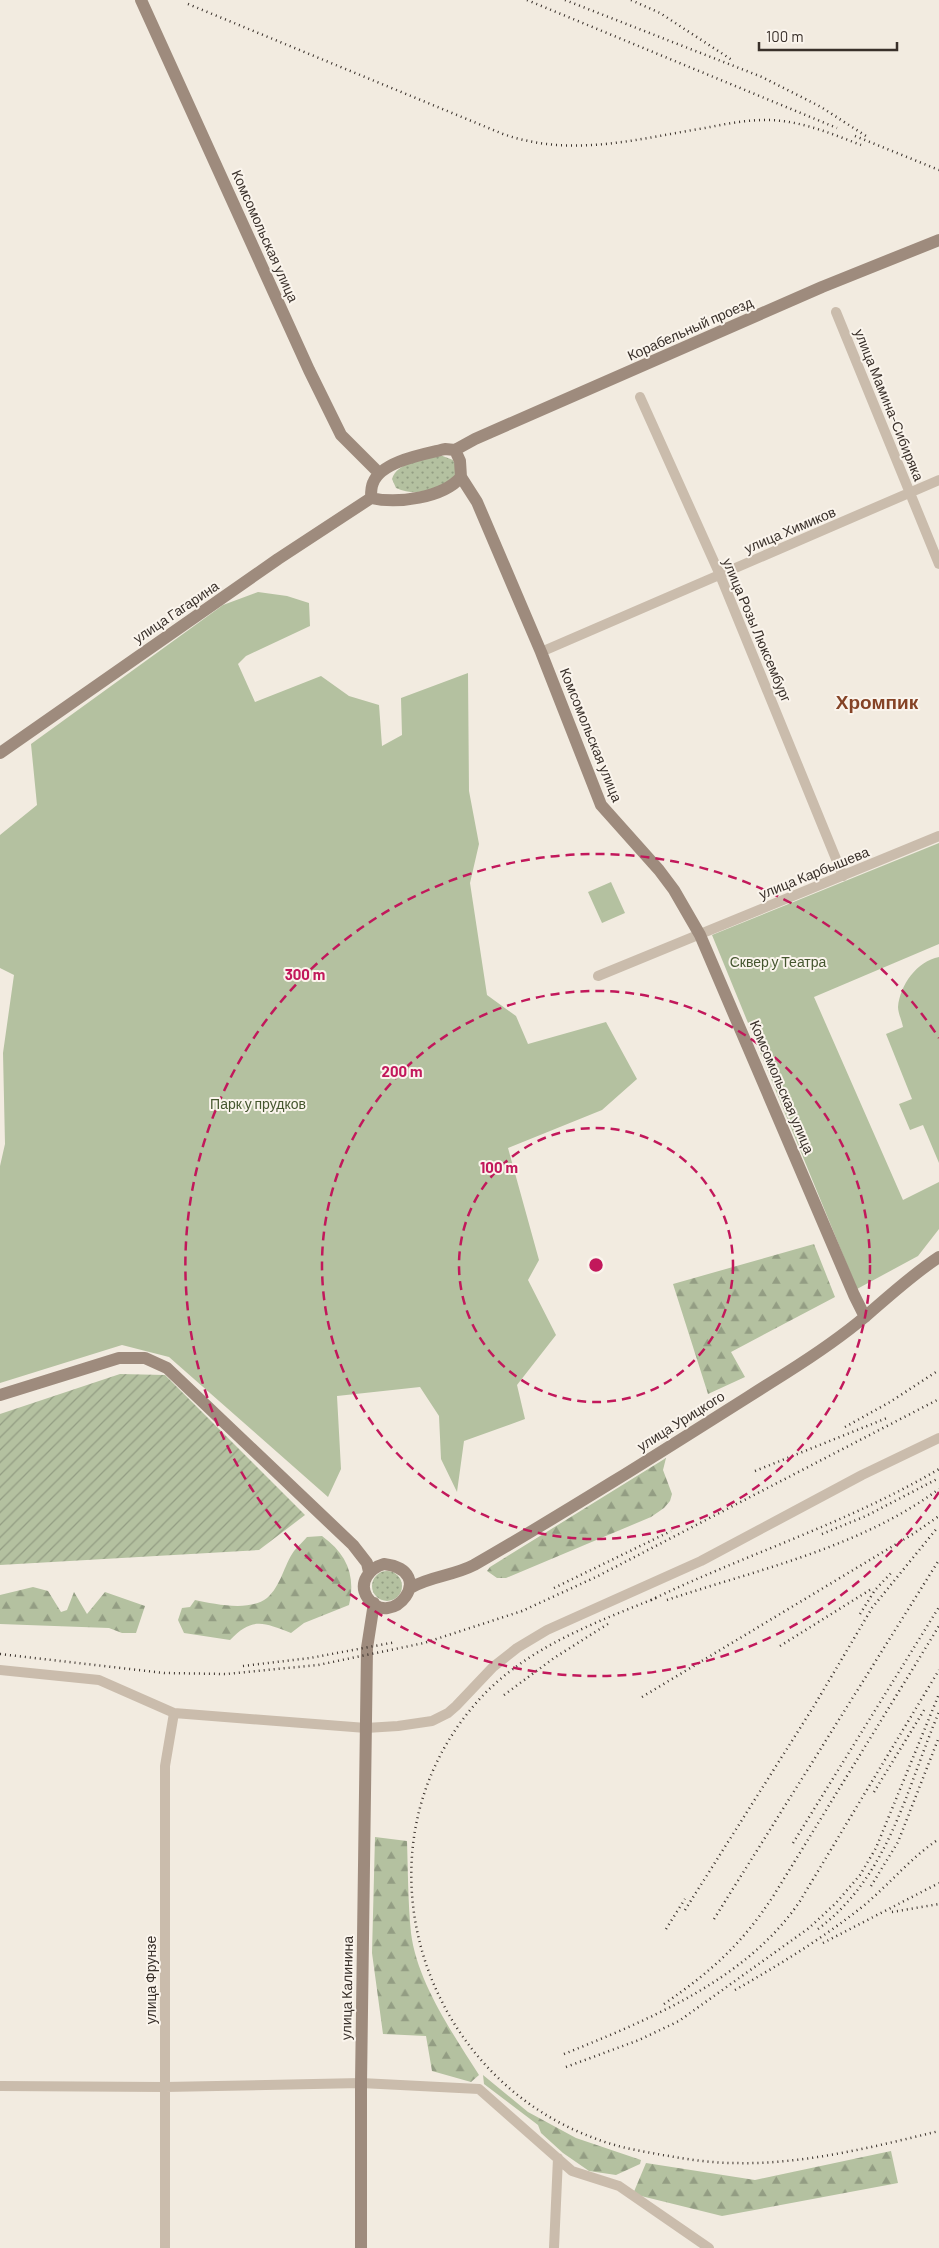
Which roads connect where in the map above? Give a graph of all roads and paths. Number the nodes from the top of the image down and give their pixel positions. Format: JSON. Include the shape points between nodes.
{"nodes":[{"id":1,"x":142,"y":0,"type":"edge"},
{"id":2,"x":939,"y":240,"type":"edge"},
{"id":3,"x":836,"y":312,"type":"dead end"},
{"id":4,"x":640,"y":397,"type":"dead end"},
{"id":5,"x":455,"y":450,"type":"junction"},
{"id":6,"x":379,"y":473,"type":"junction"},
{"id":7,"x":461,"y":477,"type":"junction"},
{"id":8,"x":939,"y":480,"type":"edge"},
{"id":9,"x":910,"y":493,"type":"junction"},
{"id":10,"x":371,"y":498,"type":"junction"},
{"id":11,"x":939,"y":564,"type":"edge"},
{"id":12,"x":720,"y":575,"type":"junction"},
{"id":13,"x":541,"y":652,"type":"junction"},
{"id":14,"x":0,"y":752,"type":"edge"},
{"id":15,"x":939,"y":836,"type":"edge"},
{"id":16,"x":843,"y":876,"type":"junction"},
{"id":17,"x":700,"y":935,"type":"junction"},
{"id":18,"x":598,"y":976,"type":"dead end"},
{"id":19,"x":939,"y":1257,"type":"edge"},
{"id":20,"x":865,"y":1317,"type":"junction"},
{"id":21,"x":0,"y":1395,"type":"edge"},
{"id":22,"x":939,"y":1438,"type":"edge"},
{"id":23,"x":371,"y":1567,"type":"junction"},
{"id":24,"x":409,"y":1582,"type":"junction"},
{"id":25,"x":376,"y":1608,"type":"junction"},
{"id":26,"x":0,"y":1670,"type":"edge"},
{"id":27,"x":174,"y":1713,"type":"junction"},
{"id":28,"x":366,"y":1728,"type":"junction"},
{"id":29,"x":361,"y":2083,"type":"junction"},
{"id":30,"x":0,"y":2086,"type":"edge"},
{"id":31,"x":165,"y":2087,"type":"junction"},
{"id":32,"x":558,"y":2158,"type":"junction"},
{"id":33,"x":165,"y":2248,"type":"edge"},
{"id":34,"x":361,"y":2248,"type":"edge"},
{"id":35,"x":554,"y":2248,"type":"edge"},
{"id":36,"x":709,"y":2248,"type":"edge"}],
"edges":[{"from":1,"to":6,"type":"street","name":"Комсомольская улица","via":[[341,435]]},
{"from":2,"to":5,"type":"street","name":"Корабельный проезд","via":[[822,287]]},
{"from":3,"to":9,"type":"street","name":"улица Мамина-Сибиряка"},
{"from":4,"to":12,"type":"street","name":"улица Розы Люксембург"},
{"from":5,"to":6,"type":"street","via":[[445,449],[398,462]]},
{"from":5,"to":7,"type":"street"},
{"from":6,"to":10,"type":"street","via":[[372,483]]},
{"from":7,"to":10,"type":"street","via":[[442,490],[403,501],[386,502]]},
{"from":7,"to":13,"type":"street","name":"Комсомольская улица","via":[[477,502]]},
{"from":8,"to":9,"type":"street","name":"улица Химиков"},
{"from":9,"to":11,"type":"street","name":"улица Мамина-Сибиряка"},
{"from":9,"to":12,"type":"street","name":"улица Химиков"},
{"from":10,"to":14,"type":"street","name":"улица Гагарина"},
{"from":12,"to":13,"type":"street","name":"улица Химиков"},
{"from":12,"to":16,"type":"street","name":"улица Розы Люксембург"},
{"from":13,"to":17,"type":"street","name":"Комсомольская улица","via":[[601,805],[659,870]]},
{"from":15,"to":16,"type":"street","name":"улица Карбышева"},
{"from":16,"to":17,"type":"street","name":"улица Карбышева"},
{"from":17,"to":18,"type":"street","name":"улица Карбышева"},
{"from":17,"to":20,"type":"street","name":"Комсомольская улица"},
{"from":19,"to":20,"type":"street","name":"улица Урицкого"},
{"from":20,"to":24,"type":"street","name":"улица Урицкого","via":[[808,1360],[471,1566],[449,1575]]},
{"from":21,"to":23,"type":"street","via":[[109,1360],[137,1357],[154,1362],[175,1373],[332,1524]]},
{"from":22,"to":28,"type":"street","via":[[862,1475],[702,1561],[547,1630],[493,1667],[440,1718],[410,1725]]},
{"from":23,"to":24,"type":"street","via":[[394,1565],[402,1570]]},
{"from":23,"to":25,"type":"street","via":[[365,1579],[365,1590]]},
{"from":24,"to":25,"type":"street","via":[[408,1596],[397,1605]]},
{"from":25,"to":28,"type":"street","name":"улица Калинина","via":[[367,1648]]},
{"from":26,"to":27,"type":"street","via":[[99,1680]]},
{"from":27,"to":28,"type":"street"},
{"from":27,"to":31,"type":"street","name":"улица Фрунзе","via":[[165,1766]]},
{"from":28,"to":29,"type":"street","name":"улица Калинина"},
{"from":29,"to":31,"type":"street"},
{"from":29,"to":32,"type":"street","via":[[479,2089]]},
{"from":29,"to":34,"type":"street","name":"улица Калинина"},
{"from":30,"to":31,"type":"street"},
{"from":31,"to":33,"type":"street","name":"улица Фрунзе"},
{"from":32,"to":35,"type":"street"},
{"from":32,"to":36,"type":"street","via":[[572,2171],[619,2186]]}]}
